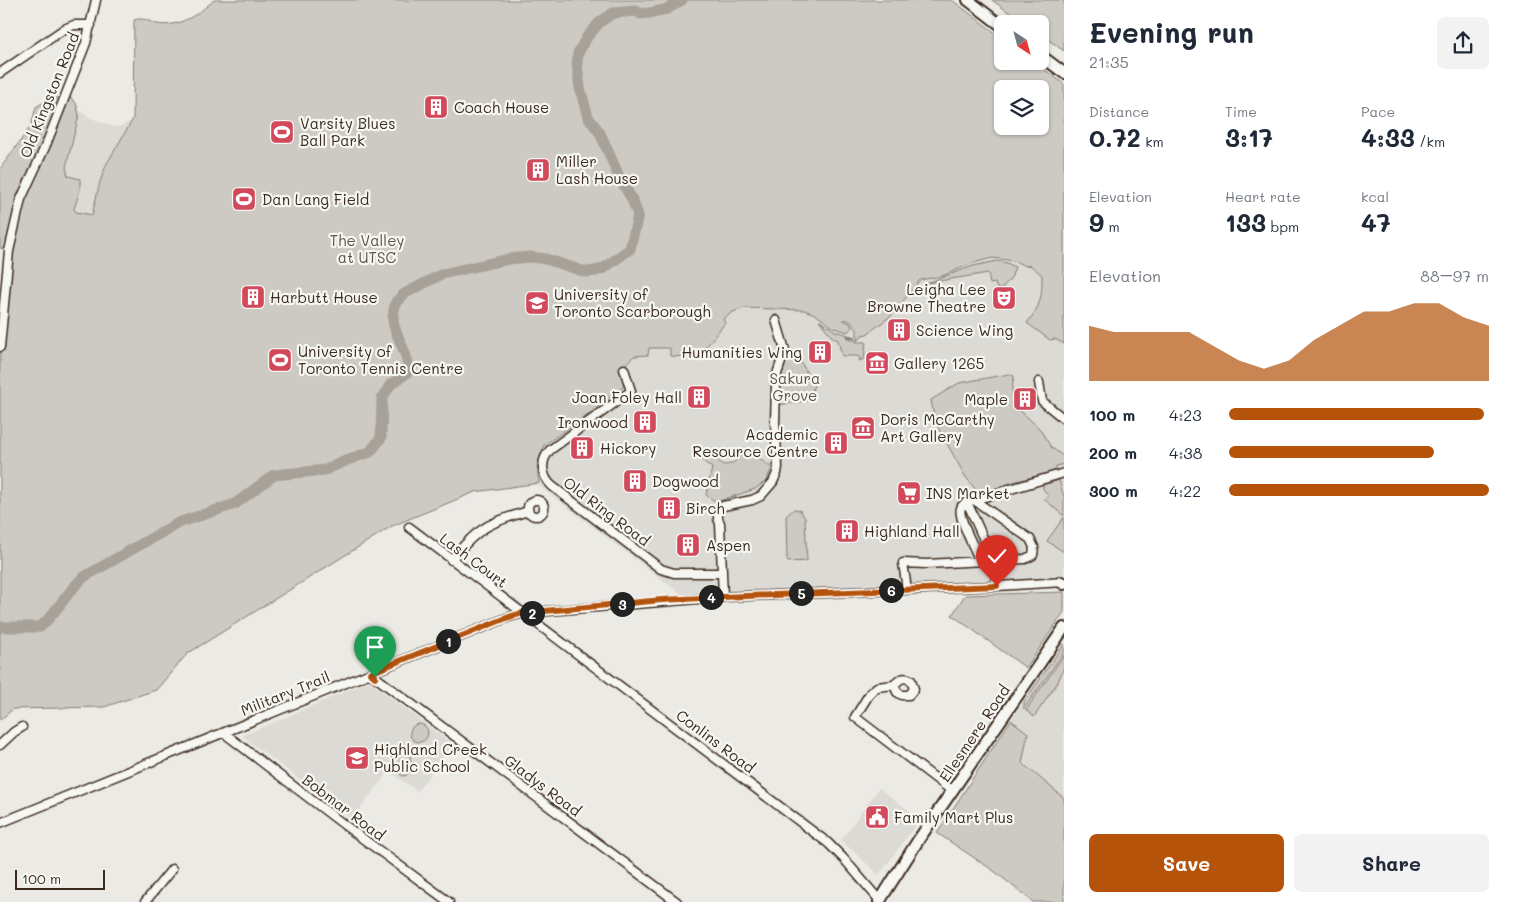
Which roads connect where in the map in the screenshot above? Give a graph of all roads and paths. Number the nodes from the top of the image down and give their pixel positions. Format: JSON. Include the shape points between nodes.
{"nodes":[{"id":1,"x":96,"y":0,"type":"edge"},
{"id":2,"x":968,"y":0,"type":"edge"},
{"id":3,"x":994,"y":20,"type":"edge"},
{"id":4,"x":91,"y":25,"type":"junction"},
{"id":5,"x":1049,"y":62,"type":"edge"},
{"id":6,"x":0,"y":73,"type":"edge"},
{"id":7,"x":1064,"y":73,"type":"edge"},
{"id":8,"x":776,"y":320,"type":"dead end"},
{"id":9,"x":0,"y":347,"type":"edge"},
{"id":10,"x":624,"y":369,"type":"dead end"},
{"id":11,"x":1039,"y":382,"type":"dead end"},
{"id":12,"x":1064,"y":420,"type":"edge"},
{"id":13,"x":1064,"y":473,"type":"edge"},
{"id":14,"x":970,"y":501,"type":"junction"},
{"id":15,"x":528,"y":511,"type":"dead end"},
{"id":16,"x":409,"y":527,"type":"dead end"},
{"id":17,"x":451,"y":560,"type":"junction"},
{"id":18,"x":993,"y":560,"type":"junction"},
{"id":19,"x":980,"y":561,"type":"junction"},
{"id":20,"x":722,"y":573,"type":"junction"},
{"id":21,"x":1063,"y":583,"type":"edge"},
{"id":22,"x":997,"y":586,"type":"junction"},
{"id":23,"x":907,"y":589,"type":"junction"},
{"id":24,"x":723,"y":597,"type":"junction"},
{"id":25,"x":523,"y":613,"type":"junction"},
{"id":26,"x":1064,"y":628,"type":"edge"},
{"id":27,"x":370,"y":673,"type":"junction"},
{"id":28,"x":894,"y":685,"type":"dead end"},
{"id":29,"x":22,"y":727,"type":"dead end"},
{"id":30,"x":224,"y":733,"type":"junction"},
{"id":31,"x":0,"y":745,"type":"edge"},
{"id":32,"x":952,"y":791,"type":"junction"},
{"id":33,"x":0,"y":823,"type":"edge"},
{"id":34,"x":172,"y":870,"type":"dead end"},
{"id":35,"x":878,"y":901,"type":"edge"},
{"id":36,"x":145,"y":902,"type":"edge"},
{"id":37,"x":449,"y":902,"type":"edge"},
{"id":38,"x":676,"y":902,"type":"edge"}],
"edges":[{"from":1,"to":4,"type":"street","name":"Old Kingston Road"},
{"from":2,"to":3,"type":"main road"},
{"from":4,"to":6,"type":"street","via":[[64,29]]},
{"from":4,"to":9,"type":"street","name":"Old Kingston Road","via":[[46,146],[21,199],[9,251]]},
{"from":5,"to":7,"type":"main road"},
{"from":8,"to":20,"type":"street","via":[[785,350],[776,385],[777,473],[761,496],[723,506],[723,518],[719,521]]},
{"from":10,"to":20,"type":"street","name":"Old Ring Road","via":[[631,390],[550,450],[543,463],[545,477],[552,486],[661,569]]},
{"from":11,"to":12,"type":"street","via":[[1042,400]]},
{"from":13,"to":14,"type":"street"},
{"from":14,"to":18,"type":"street"},
{"from":14,"to":18,"type":"street","via":[[1030,540],[1034,547],[1033,555],[1026,559]]},
{"from":14,"to":19,"type":"street","via":[[960,509],[960,514]]},
{"from":15,"to":17,"type":"street","via":[[484,528]]},
{"from":16,"to":17,"type":"street","name":"Lash Court"},
{"from":17,"to":25,"type":"street","name":"Lash Court"},
{"from":18,"to":19,"type":"street"},
{"from":18,"to":22,"type":"street"},
{"from":19,"to":23,"type":"street","via":[[903,563]]},
{"from":20,"to":24,"type":"street"},
{"from":21,"to":22,"type":"street","name":"Military Trail"},
{"from":22,"to":23,"type":"street","name":"Military Trail"},
{"from":23,"to":24,"type":"street","name":"Military Trail"},
{"from":24,"to":25,"type":"street","name":"Military Trail"},
{"from":25,"to":27,"type":"street","name":"Military Trail"},
{"from":25,"to":35,"type":"street","name":"Conlins Road","via":[[828,843]]},
{"from":26,"to":32,"type":"main road","name":"Ellesmere Road"},
{"from":27,"to":30,"type":"street","name":"Military Trail"},
{"from":27,"to":38,"type":"street","name":"Gladys Road"},
{"from":28,"to":32,"type":"street","via":[[877,687],[855,717]]},
{"from":29,"to":31,"type":"street"},
{"from":30,"to":33,"type":"street","name":"Military Trail"},
{"from":30,"to":37,"type":"street","name":"Bobmar Road"},
{"from":32,"to":35,"type":"main road","name":"Ellesmere Road"},
{"from":34,"to":36,"type":"street"}]}
